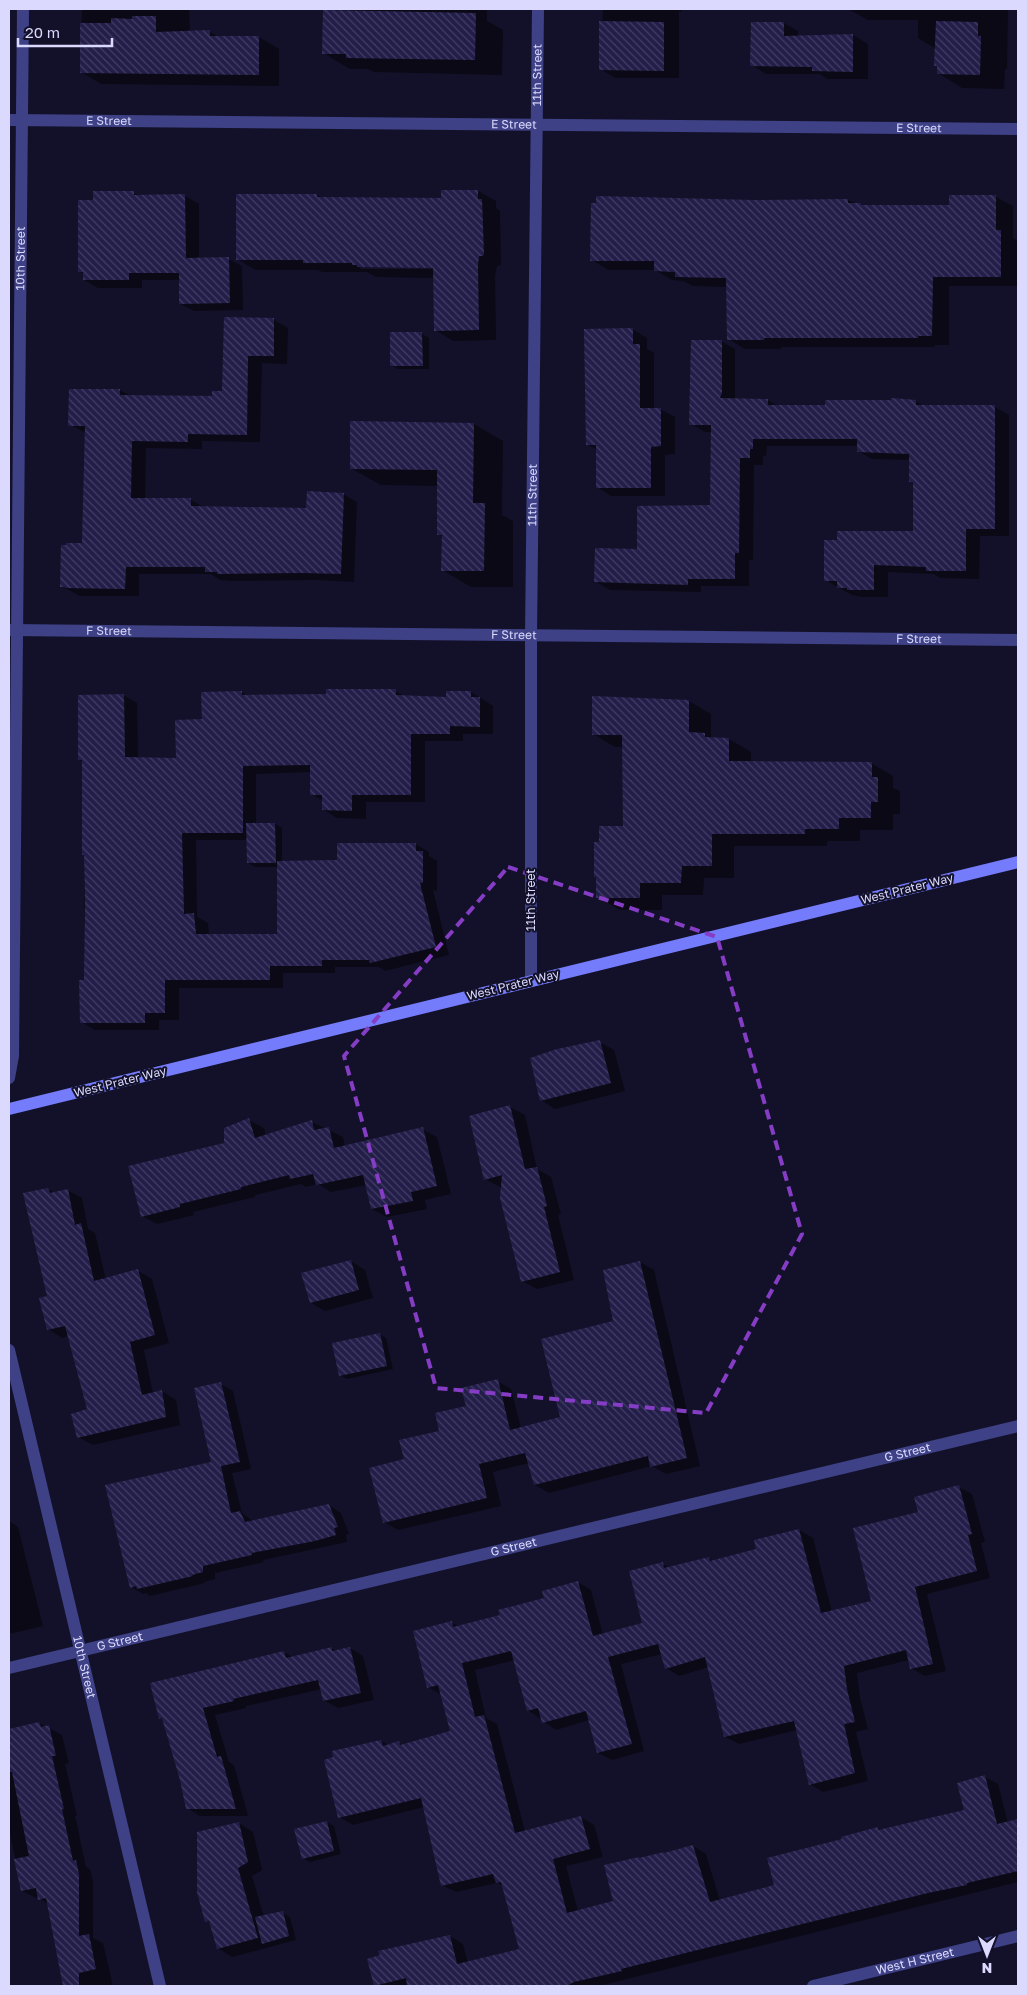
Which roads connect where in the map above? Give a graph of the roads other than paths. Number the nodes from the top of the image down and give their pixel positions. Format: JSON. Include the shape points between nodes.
{"nodes":[{"id":1,"x":23,"y":9,"type":"edge"},
{"id":2,"x":538,"y":9,"type":"edge"},
{"id":3,"x":9,"y":120,"type":"edge"},
{"id":4,"x":22,"y":120,"type":"junction"},
{"id":5,"x":537,"y":125,"type":"junction"},
{"id":6,"x":1018,"y":129,"type":"edge"},
{"id":7,"x":13,"y":630,"type":"edge"},
{"id":8,"x":532,"y":636,"type":"junction"},
{"id":9,"x":1018,"y":640,"type":"edge"},
{"id":10,"x":1018,"y":862,"type":"edge"},
{"id":11,"x":531,"y":981,"type":"junction"},
{"id":12,"x":9,"y":1078,"type":"edge"},
{"id":13,"x":9,"y":1109,"type":"edge"},
{"id":14,"x":9,"y":1350,"type":"edge"},
{"id":15,"x":1018,"y":1426,"type":"edge"},
{"id":16,"x":80,"y":1651,"type":"junction"},
{"id":17,"x":9,"y":1668,"type":"edge"},
{"id":18,"x":1018,"y":1936,"type":"edge"},
{"id":19,"x":160,"y":1986,"type":"edge"},
{"id":20,"x":813,"y":1986,"type":"edge"}],
"edges":[{"from":1,"to":4,"type":"street","name":"10th Street"},
{"from":2,"to":5,"type":"street","name":"11th Street"},
{"from":3,"to":4,"type":"street","name":"E Street"},
{"from":4,"to":5,"type":"street","name":"E Street"},
{"from":4,"to":7,"type":"street","name":"10th Street"},
{"from":5,"to":6,"type":"street","name":"E Street"},
{"from":5,"to":8,"type":"street","name":"11th Street"},
{"from":7,"to":8,"type":"street","name":"F Street"},
{"from":7,"to":12,"type":"street","name":"10th Street","via":[[13,1056]]},
{"from":8,"to":9,"type":"street","name":"F Street"},
{"from":8,"to":11,"type":"street","name":"11th Street"},
{"from":10,"to":11,"type":"main road","name":"West Prater Way"},
{"from":11,"to":13,"type":"main road","name":"West Prater Way"},
{"from":14,"to":16,"type":"street","name":"10th Street"},
{"from":15,"to":16,"type":"street","name":"G Street"},
{"from":16,"to":17,"type":"street","name":"G Street"},
{"from":16,"to":19,"type":"street","name":"10th Street"},
{"from":18,"to":20,"type":"street","name":"West H Street"}]}
